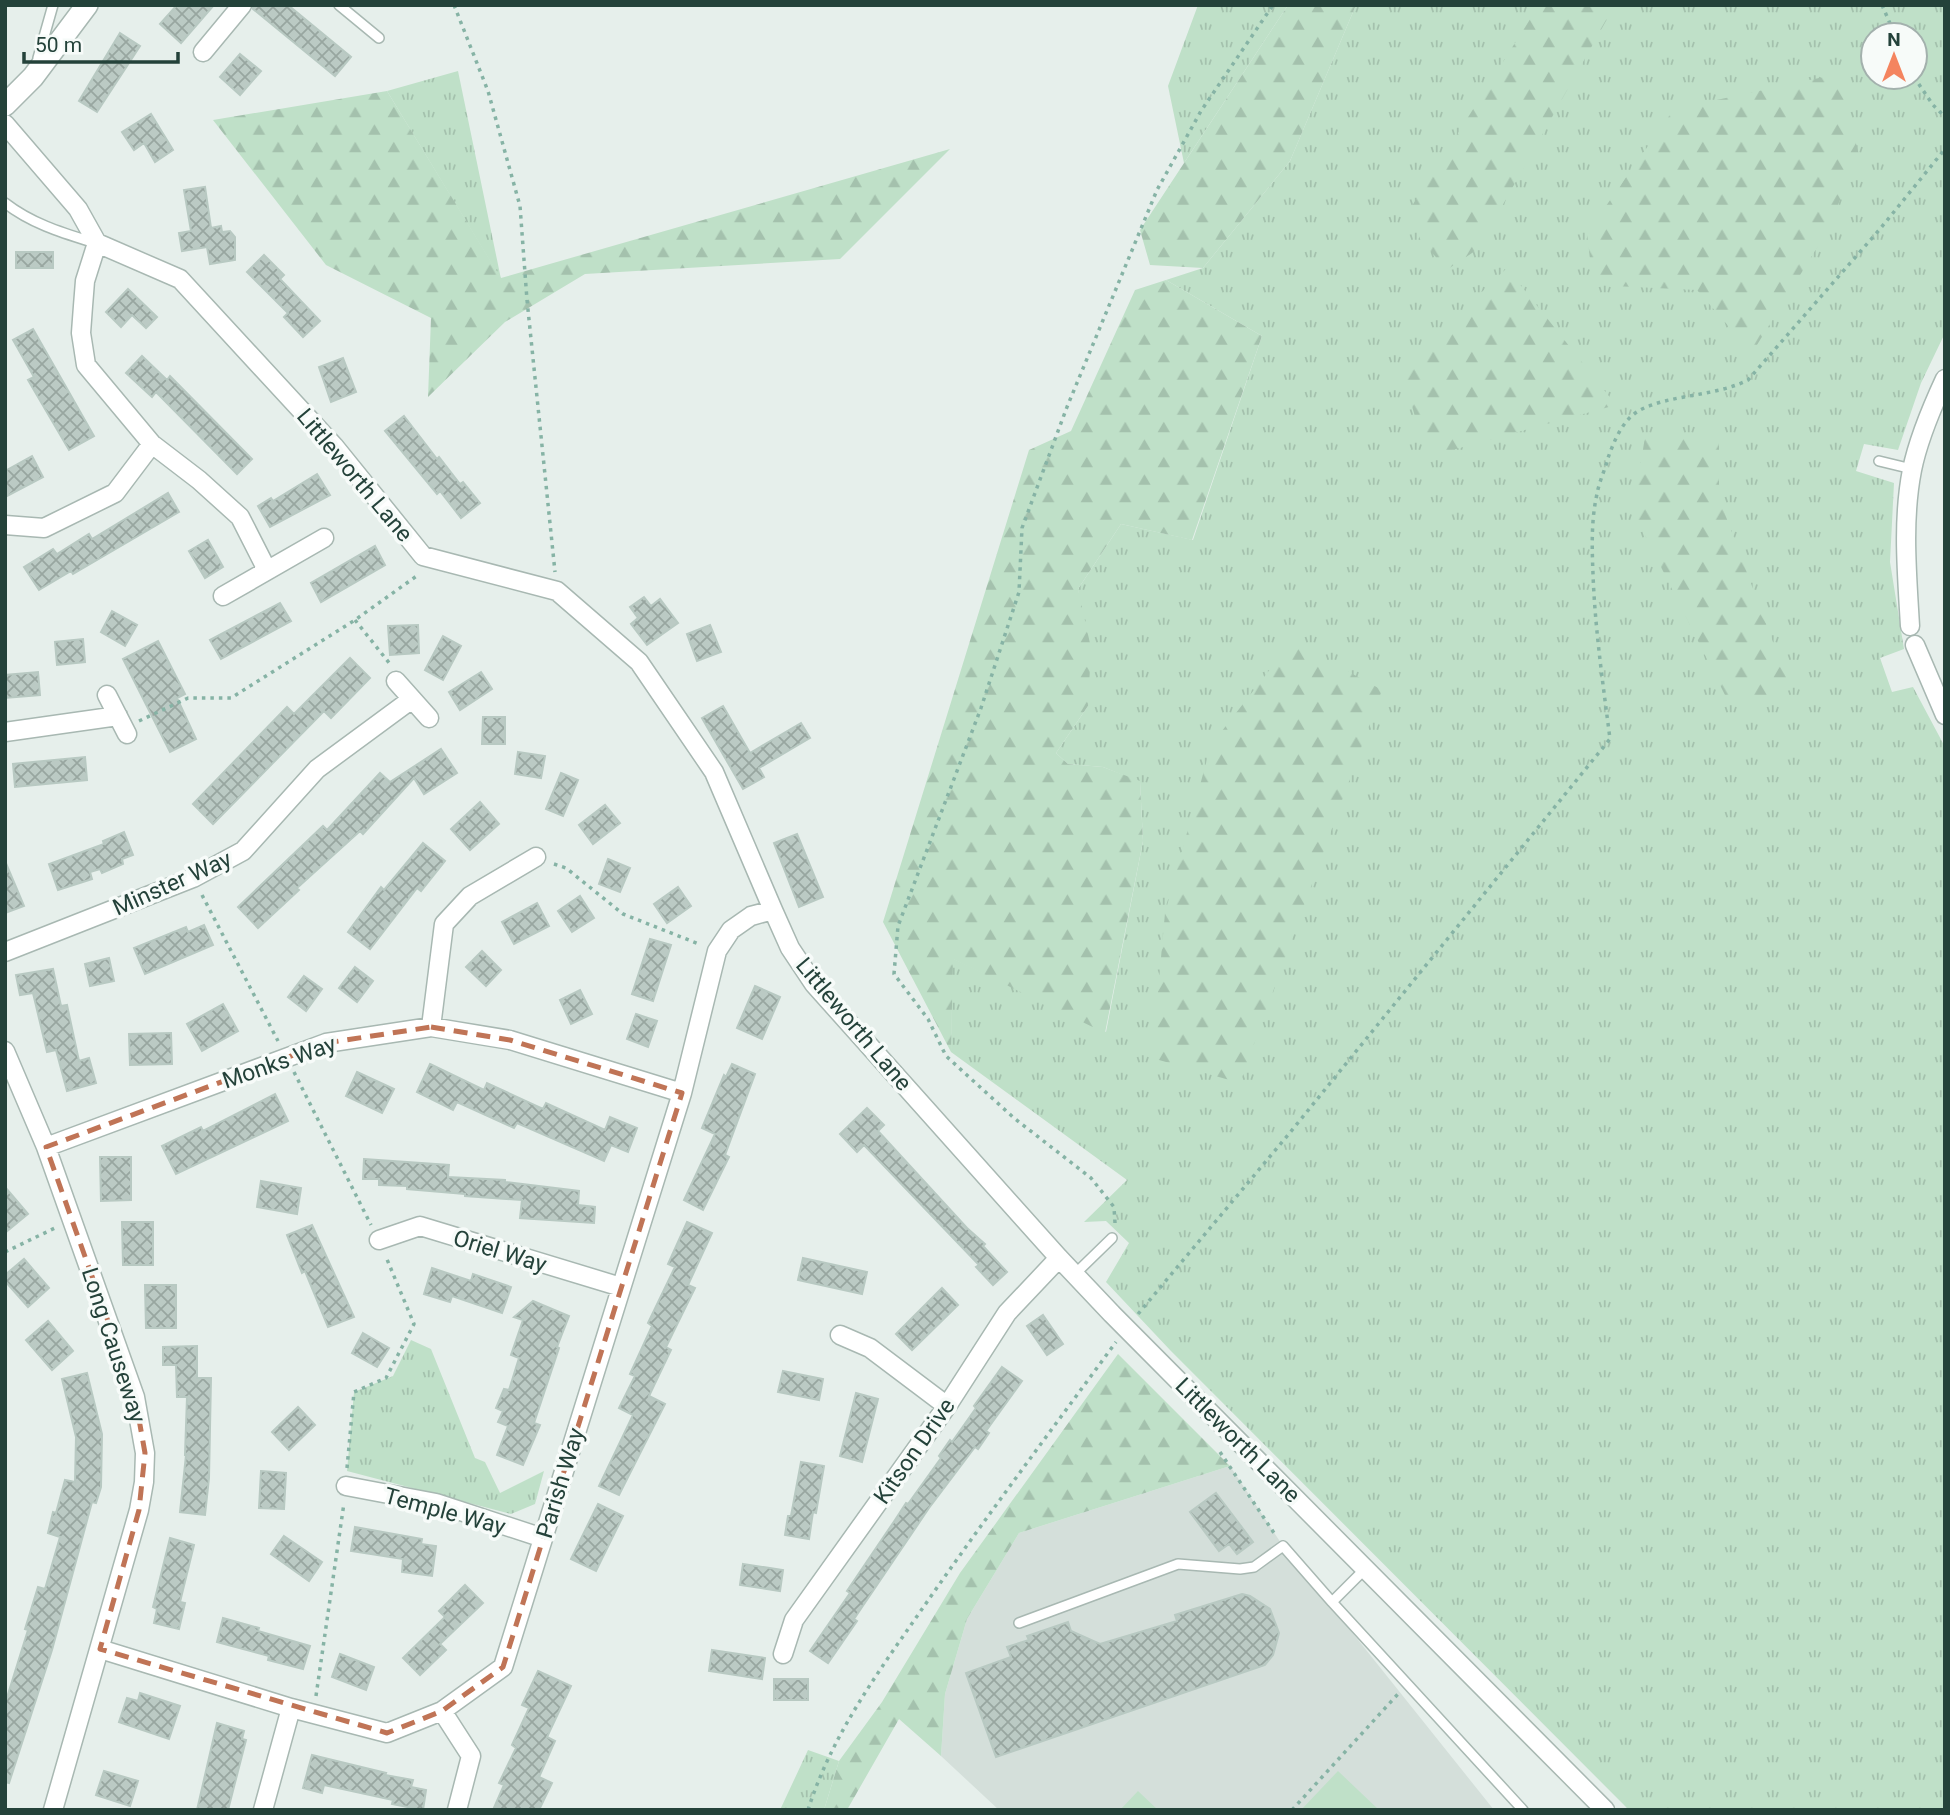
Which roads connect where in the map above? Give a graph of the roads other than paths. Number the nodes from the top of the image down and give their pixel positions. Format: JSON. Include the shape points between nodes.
{"nodes":[{"id":1,"x":52,"y":5,"type":"edge"},
{"id":2,"x":87,"y":5,"type":"edge"},
{"id":3,"x":242,"y":5,"type":"edge"},
{"id":4,"x":339,"y":5,"type":"edge"},
{"id":5,"x":379,"y":38,"type":"dead end"},
{"id":6,"x":203,"y":52,"type":"dead end"},
{"id":7,"x":33,"y":77,"type":"junction"},
{"id":8,"x":5,"y":105,"type":"edge"},
{"id":9,"x":5,"y":124,"type":"edge"},
{"id":10,"x":5,"y":203,"type":"edge"},
{"id":11,"x":97,"y":243,"type":"junction"},
{"id":12,"x":1945,"y":379,"type":"edge"},
{"id":13,"x":1940,"y":404,"type":"edge"},
{"id":14,"x":152,"y":444,"type":"junction"},
{"id":15,"x":1879,"y":461,"type":"dead end"},
{"id":16,"x":1912,"y":470,"type":"junction"},
{"id":17,"x":5,"y":525,"type":"edge"},
{"id":18,"x":324,"y":538,"type":"dead end"},
{"id":19,"x":267,"y":570,"type":"junction"},
{"id":20,"x":223,"y":596,"type":"dead end"},
{"id":21,"x":1910,"y":626,"type":"dead end"},
{"id":22,"x":1915,"y":645,"type":"dead end"},
{"id":23,"x":396,"y":681,"type":"road end"},
{"id":24,"x":107,"y":695,"type":"dead end"},
{"id":25,"x":412,"y":699,"type":"junction"},
{"id":26,"x":1945,"y":715,"type":"edge"},
{"id":27,"x":429,"y":718,"type":"dead end"},
{"id":28,"x":5,"y":732,"type":"edge"},
{"id":29,"x":536,"y":857,"type":"road end"},
{"id":30,"x":773,"y":910,"type":"junction"},
{"id":31,"x":5,"y":952,"type":"edge"},
{"id":32,"x":431,"y":1027,"type":"junction"},
{"id":33,"x":5,"y":1051,"type":"edge"},
{"id":34,"x":682,"y":1093,"type":"junction"},
{"id":35,"x":46,"y":1147,"type":"junction"},
{"id":36,"x":1112,"y":1238,"type":"road end"},
{"id":37,"x":379,"y":1240,"type":"road end"},
{"id":38,"x":1059,"y":1258,"type":"junction"},
{"id":39,"x":1074,"y":1274,"type":"junction"},
{"id":40,"x":621,"y":1287,"type":"junction"},
{"id":41,"x":840,"y":1335,"type":"dead end"},
{"id":42,"x":947,"y":1406,"type":"junction"},
{"id":43,"x":346,"y":1486,"type":"road end"},
{"id":44,"x":543,"y":1538,"type":"junction"},
{"id":45,"x":1366,"y":1568,"type":"junction"},
{"id":46,"x":1332,"y":1602,"type":"junction"},
{"id":47,"x":1019,"y":1623,"type":"dead end"},
{"id":48,"x":100,"y":1649,"type":"junction"},
{"id":49,"x":783,"y":1654,"type":"dead end"},
{"id":50,"x":291,"y":1708,"type":"junction"},
{"id":51,"x":442,"y":1711,"type":"junction"},
{"id":52,"x":53,"y":1810,"type":"edge"},
{"id":53,"x":263,"y":1810,"type":"edge"},
{"id":54,"x":457,"y":1810,"type":"edge"},
{"id":55,"x":1523,"y":1810,"type":"edge"},
{"id":56,"x":1605,"y":1810,"type":"edge"}],
"edges":[{"from":1,"to":7,"type":"lane"},
{"from":2,"to":7,"type":"street"},
{"from":3,"to":6,"type":"street"},
{"from":4,"to":5,"type":"lane"},
{"from":7,"to":8,"type":"street"},
{"from":9,"to":11,"type":"street","via":[[78,209]]},
{"from":10,"to":11,"type":"lane","name":"Littleworth Lane","via":[[23,217]]},
{"from":11,"to":14,"type":"street","via":[[85,281],[81,333],[86,365]]},
{"from":11,"to":30,"type":"street","name":"Littleworth Lane","via":[[180,279],[334,446],[423,556],[557,591],[639,662],[714,772]]},
{"from":12,"to":13,"type":"street"},
{"from":13,"to":16,"type":"street"},
{"from":14,"to":17,"type":"street","via":[[115,493],[44,528]]},
{"from":14,"to":19,"type":"street","via":[[240,517]]},
{"from":15,"to":16,"type":"lane"},
{"from":16,"to":21,"type":"street","via":[[1905,538]]},
{"from":18,"to":19,"type":"street"},
{"from":19,"to":20,"type":"street"},
{"from":22,"to":26,"type":"street"},
{"from":23,"to":25,"type":"street"},
{"from":24,"to":28,"type":"street","via":[[123,726]]},
{"from":25,"to":27,"type":"street"},
{"from":25,"to":31,"type":"street","name":"Minster Way","via":[[317,769],[243,851],[193,878]]},
{"from":29,"to":32,"type":"street","via":[[470,896],[444,924]]},
{"from":30,"to":34,"type":"street","name":"Parish Way","via":[[751,916],[731,930],[717,951]]},
{"from":30,"to":38,"type":"street","name":"Littleworth Lane","via":[[814,984]]},
{"from":32,"to":34,"type":"street","name":"Monks Way","via":[[510,1040]]},
{"from":32,"to":35,"type":"street","name":"Monks Way","via":[[326,1043]]},
{"from":33,"to":35,"type":"street","name":"Long Causeway"},
{"from":34,"to":40,"type":"street","name":"Parish Way"},
{"from":35,"to":48,"type":"street","name":"Long Causeway","via":[[135,1397],[145,1453],[139,1510]]},
{"from":36,"to":39,"type":"lane"},
{"from":37,"to":40,"type":"street","name":"Oriel Way","via":[[421,1226]]},
{"from":38,"to":39,"type":"street","name":"Littleworth Lane"},
{"from":38,"to":42,"type":"street","name":"Kitson Drive","via":[[1007,1313]]},
{"from":39,"to":45,"type":"street","name":"Littleworth Lane"},
{"from":40,"to":44,"type":"street","name":"Parish Way"},
{"from":41,"to":42,"type":"street","via":[[870,1348]]},
{"from":42,"to":49,"type":"street","name":"Kitson Drive","via":[[794,1620]]},
{"from":43,"to":44,"type":"street","name":"Temple Way","via":[[436,1503]]},
{"from":44,"to":51,"type":"street","name":"Parish Way","via":[[503,1667]]},
{"from":45,"to":46,"type":"lane"},
{"from":45,"to":56,"type":"street","name":"Littleworth Lane"},
{"from":46,"to":47,"type":"lane","via":[[1283,1546],[1254,1567],[1178,1564]]},
{"from":46,"to":55,"type":"lane"},
{"from":48,"to":50,"type":"street","name":"Parish Way"},
{"from":48,"to":52,"type":"street","name":"Long Causeway"},
{"from":50,"to":51,"type":"street","name":"Parish Way","via":[[387,1733]]},
{"from":50,"to":53,"type":"street"},
{"from":51,"to":54,"type":"street","via":[[471,1756]]}]}
